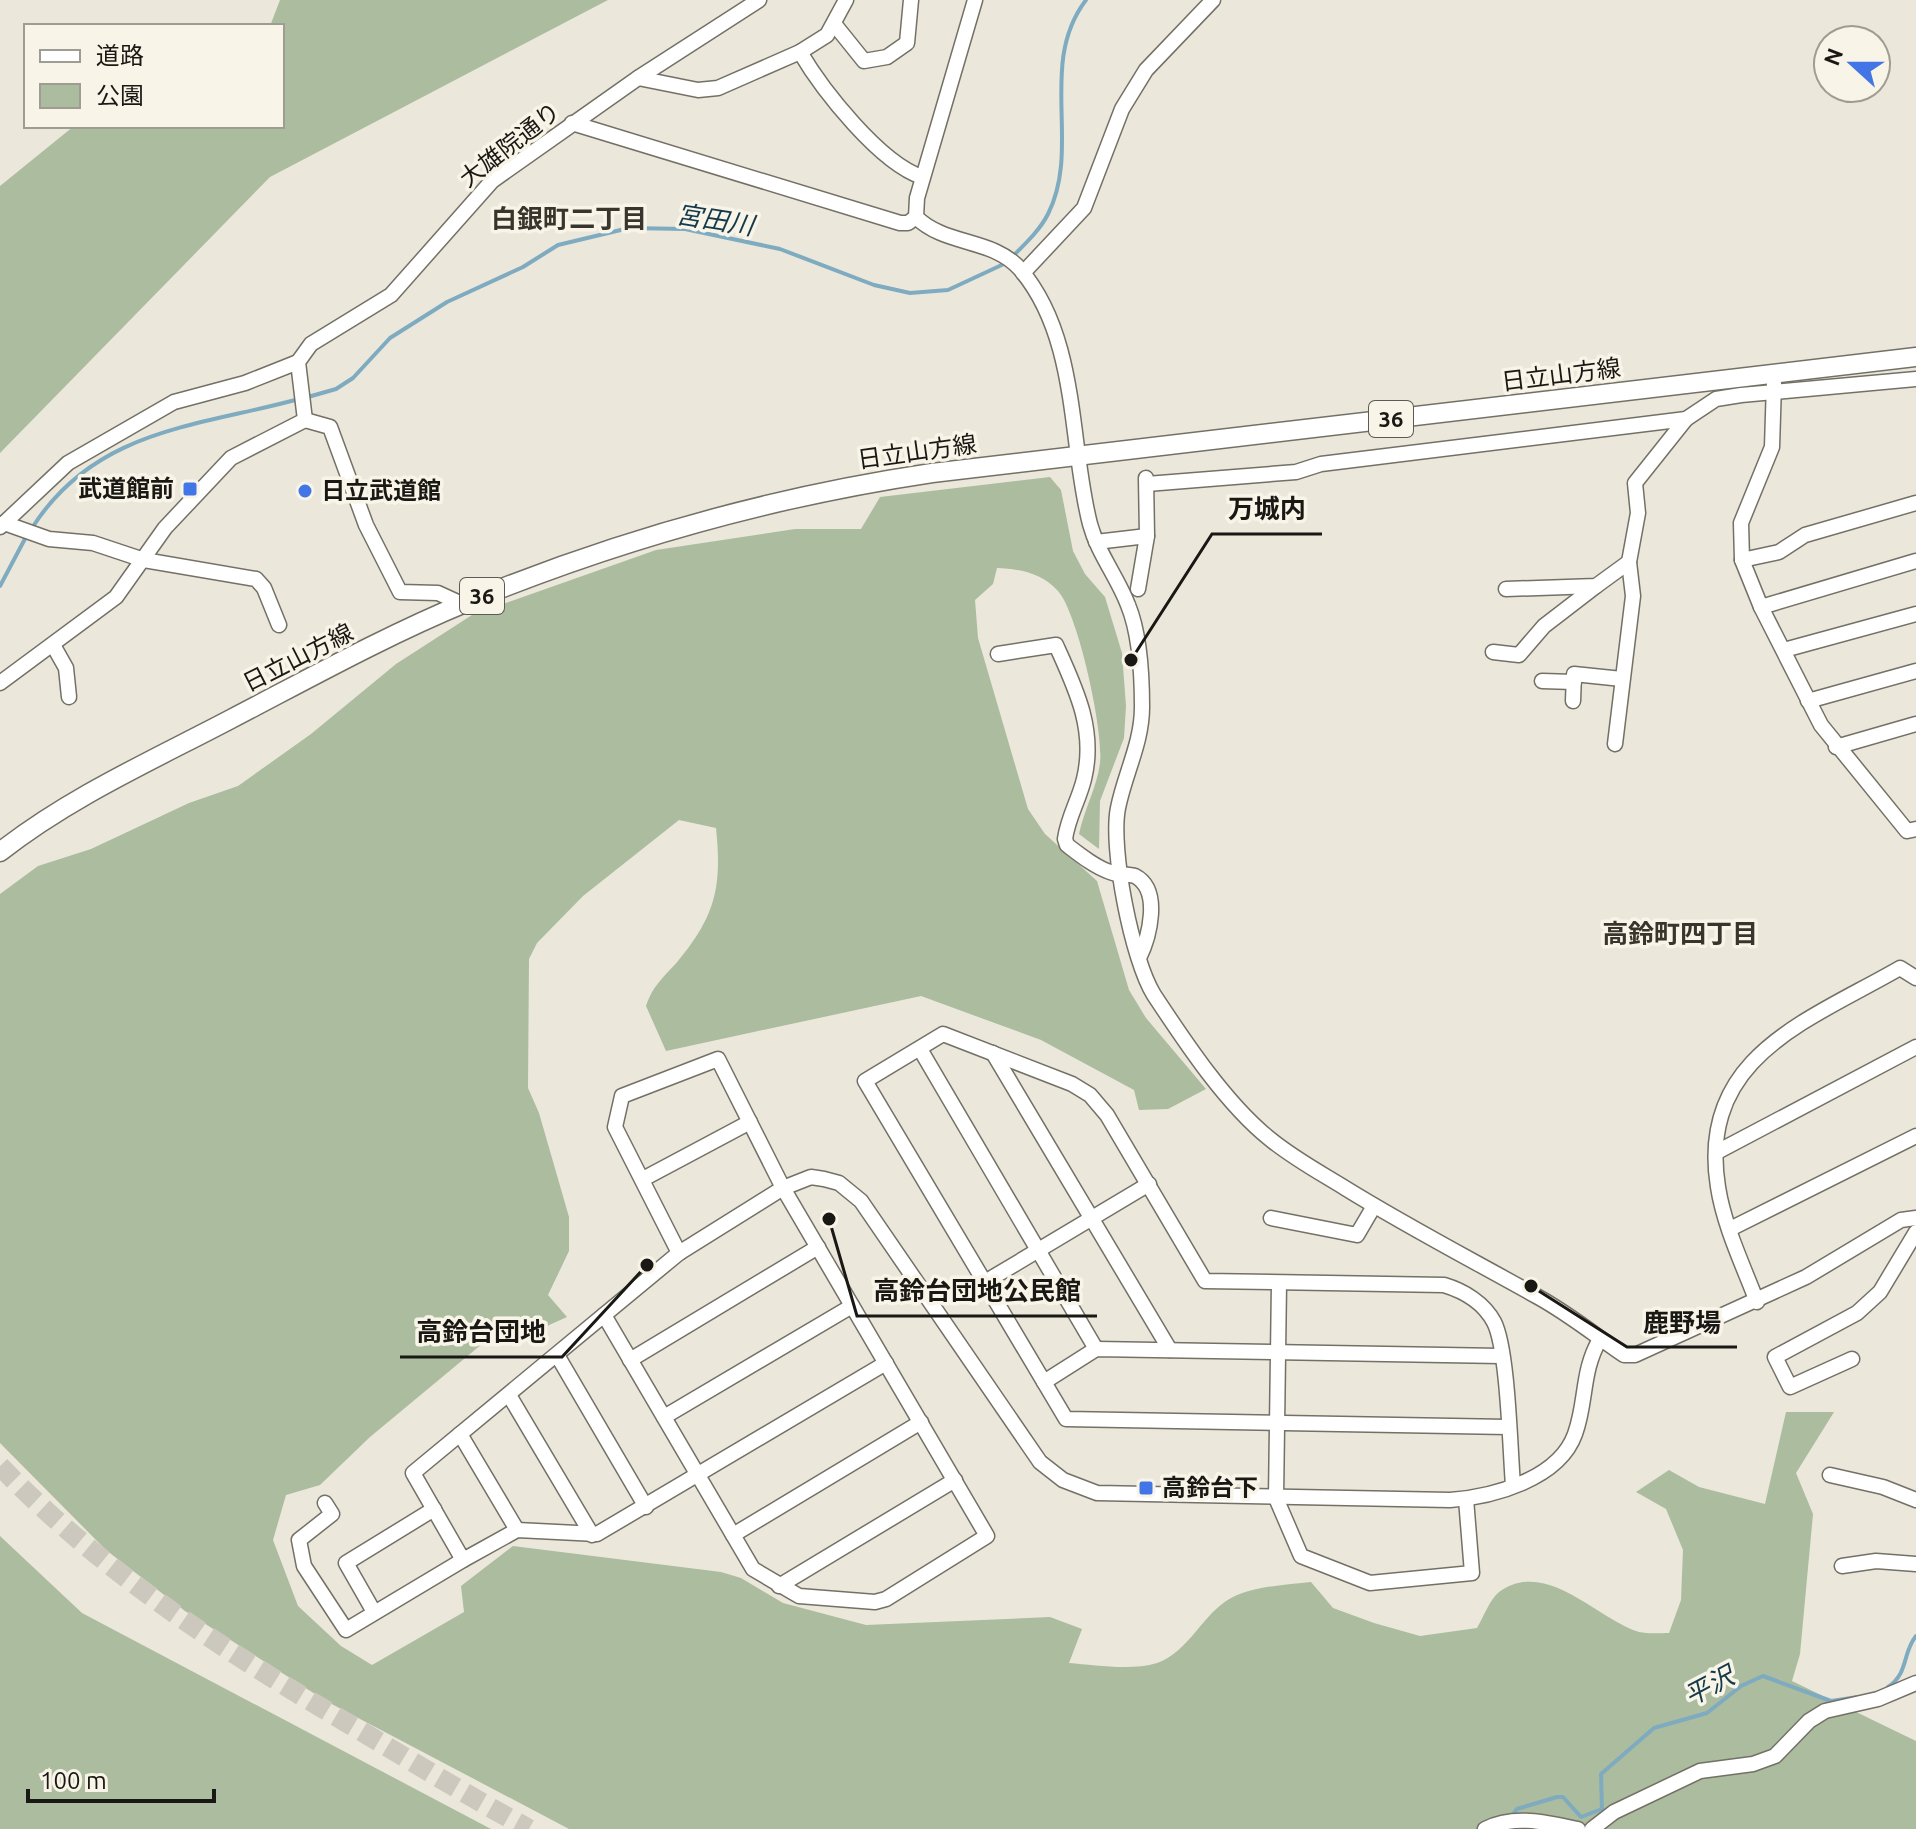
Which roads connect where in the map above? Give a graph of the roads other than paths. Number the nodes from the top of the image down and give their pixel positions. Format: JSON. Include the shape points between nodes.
{"nodes":[{"id":1,"x":759,"y":0,"type":"edge"},
{"id":2,"x":846,"y":0,"type":"edge"},
{"id":3,"x":911,"y":0,"type":"edge"},
{"id":4,"x":975,"y":0,"type":"edge"},
{"id":5,"x":1213,"y":0,"type":"edge"},
{"id":6,"x":835,"y":25,"type":"junction"},
{"id":7,"x":800,"y":52,"type":"junction"},
{"id":8,"x":638,"y":78,"type":"junction"},
{"id":9,"x":572,"y":123,"type":"junction"},
{"id":10,"x":922,"y":177,"type":"junction"},
{"id":11,"x":916,"y":217,"type":"junction"},
{"id":12,"x":1021,"y":270,"type":"junction"},
{"id":13,"x":1916,"y":357,"type":"edge"},
{"id":14,"x":298,"y":362,"type":"junction"},
{"id":15,"x":1916,"y":379,"type":"edge"},
{"id":16,"x":1774,"y":382,"type":"junction"},
{"id":17,"x":304,"y":415,"type":"junction"},
{"id":18,"x":1686,"y":419,"type":"junction"},
{"id":19,"x":1079,"y":455,"type":"junction"},
{"id":20,"x":1916,"y":503,"type":"edge"},
{"id":21,"x":5,"y":525,"type":"edge"},
{"id":22,"x":1147,"y":536,"type":"junction"},
{"id":23,"x":1096,"y":542,"type":"junction"},
{"id":24,"x":144,"y":560,"type":"junction"},
{"id":25,"x":1742,"y":560,"type":"junction"},
{"id":26,"x":1916,"y":561,"type":"edge"},
{"id":27,"x":1629,"y":562,"type":"junction"},
{"id":28,"x":1596,"y":586,"type":"junction"},
{"id":29,"x":1138,"y":589,"type":"dead end"},
{"id":30,"x":1506,"y":589,"type":"dead end"},
{"id":31,"x":462,"y":604,"type":"junction"},
{"id":32,"x":1761,"y":607,"type":"junction"},
{"id":33,"x":1916,"y":614,"type":"edge"},
{"id":34,"x":279,"y":625,"type":"dead end"},
{"id":35,"x":53,"y":645,"type":"junction"},
{"id":36,"x":1784,"y":650,"type":"junction"},
{"id":37,"x":1493,"y":652,"type":"dead end"},
{"id":38,"x":998,"y":654,"type":"dead end"},
{"id":39,"x":1916,"y":671,"type":"edge"},
{"id":40,"x":1622,"y":679,"type":"junction"},
{"id":41,"x":1542,"y":681,"type":"dead end"},
{"id":42,"x":1574,"y":682,"type":"junction"},
{"id":43,"x":0,"y":683,"type":"edge"},
{"id":44,"x":69,"y":697,"type":"dead end"},
{"id":45,"x":1573,"y":701,"type":"dead end"},
{"id":46,"x":1808,"y":701,"type":"junction"},
{"id":47,"x":1916,"y":724,"type":"edge"},
{"id":48,"x":1615,"y":744,"type":"dead end"},
{"id":49,"x":1836,"y":747,"type":"junction"},
{"id":50,"x":1916,"y":829,"type":"edge"},
{"id":51,"x":0,"y":852,"type":"edge"},
{"id":52,"x":1121,"y":875,"type":"junction"},
{"id":53,"x":1139,"y":958,"type":"junction"},
{"id":54,"x":1916,"y":978,"type":"edge"},
{"id":55,"x":1916,"y":1047,"type":"edge"},
{"id":56,"x":920,"y":1049,"type":"junction"},
{"id":57,"x":993,"y":1053,"type":"junction"},
{"id":58,"x":750,"y":1122,"type":"junction"},
{"id":59,"x":1916,"y":1136,"type":"edge"},
{"id":60,"x":1717,"y":1152,"type":"junction"},
{"id":61,"x":643,"y":1179,"type":"junction"},
{"id":62,"x":1149,"y":1184,"type":"junction"},
{"id":63,"x":783,"y":1188,"type":"junction"},
{"id":64,"x":1374,"y":1206,"type":"junction"},
{"id":65,"x":1092,"y":1218,"type":"junction"},
{"id":66,"x":1271,"y":1218,"type":"dead end"},
{"id":67,"x":1916,"y":1218,"type":"edge"},
{"id":68,"x":1730,"y":1229,"type":"junction"},
{"id":69,"x":1916,"y":1232,"type":"edge"},
{"id":70,"x":818,"y":1247,"type":"junction"},
{"id":71,"x":1038,"y":1250,"type":"junction"},
{"id":72,"x":679,"y":1253,"type":"junction"},
{"id":73,"x":985,"y":1282,"type":"junction"},
{"id":74,"x":1279,"y":1283,"type":"junction"},
{"id":75,"x":1757,"y":1302,"type":"junction"},
{"id":76,"x":852,"y":1306,"type":"junction"},
{"id":77,"x":604,"y":1315,"type":"junction"},
{"id":78,"x":1600,"y":1339,"type":"junction"},
{"id":79,"x":1096,"y":1349,"type":"junction"},
{"id":80,"x":1170,"y":1350,"type":"junction"},
{"id":81,"x":1278,"y":1352,"type":"junction"},
{"id":82,"x":557,"y":1355,"type":"junction"},
{"id":83,"x":1501,"y":1356,"type":"junction"},
{"id":84,"x":1852,"y":1359,"type":"dead end"},
{"id":85,"x":630,"y":1360,"type":"junction"},
{"id":86,"x":886,"y":1363,"type":"junction"},
{"id":87,"x":1044,"y":1382,"type":"junction"},
{"id":88,"x":509,"y":1395,"type":"junction"},
{"id":89,"x":664,"y":1417,"type":"junction"},
{"id":90,"x":921,"y":1422,"type":"junction"},
{"id":91,"x":1277,"y":1424,"type":"junction"},
{"id":92,"x":1508,"y":1427,"type":"junction"},
{"id":93,"x":460,"y":1434,"type":"junction"},
{"id":94,"x":1830,"y":1475,"type":"dead end"},
{"id":95,"x":698,"y":1476,"type":"junction"},
{"id":96,"x":955,"y":1480,"type":"junction"},
{"id":97,"x":1513,"y":1485,"type":"junction"},
{"id":98,"x":1276,"y":1498,"type":"junction"},
{"id":99,"x":1466,"y":1499,"type":"junction"},
{"id":100,"x":1916,"y":1500,"type":"edge"},
{"id":101,"x":325,"y":1503,"type":"dead end"},
{"id":102,"x":646,"y":1507,"type":"junction"},
{"id":103,"x":434,"y":1509,"type":"junction"},
{"id":104,"x":517,"y":1530,"type":"junction"},
{"id":105,"x":592,"y":1535,"type":"junction"},
{"id":106,"x":733,"y":1535,"type":"junction"},
{"id":107,"x":463,"y":1560,"type":"junction"},
{"id":108,"x":1916,"y":1564,"type":"edge"},
{"id":109,"x":1842,"y":1566,"type":"dead end"},
{"id":110,"x":779,"y":1586,"type":"junction"},
{"id":111,"x":374,"y":1612,"type":"junction"},
{"id":112,"x":1916,"y":1683,"type":"edge"},
{"id":113,"x":1485,"y":1829,"type":"edge"},
{"id":114,"x":1578,"y":1829,"type":"edge"},
{"id":115,"x":1592,"y":1829,"type":"edge"}],
"edges":[{"from":1,"to":8,"type":"street","name":"大雄院通り"},
{"from":2,"to":6,"type":"street"},
{"from":3,"to":6,"type":"street","via":[[907,43],[887,57],[864,61]]},
{"from":4,"to":10,"type":"street"},
{"from":5,"to":12,"type":"street","via":[[1146,70],[1122,109],[1084,208]]},
{"from":6,"to":7,"type":"street"},
{"from":7,"to":8,"type":"street","via":[[718,88],[698,90]]},
{"from":7,"to":10,"type":"street","via":[[822,88],[882,150],[902,170]]},
{"from":8,"to":9,"type":"street","name":"大雄院通り"},
{"from":9,"to":11,"type":"street","via":[[900,223]]},
{"from":9,"to":14,"type":"street","name":"大雄院通り","via":[[492,181],[391,295],[311,344]]},
{"from":10,"to":11,"type":"street"},
{"from":11,"to":12,"type":"street","via":[[937,233],[1002,254]]},
{"from":12,"to":19,"type":"street","via":[[1057,342]]},
{"from":13,"to":16,"type":"main road","name":"日立山方線","number":"36"},
{"from":14,"to":17,"type":"street"},
{"from":14,"to":21,"type":"street","via":[[174,402],[68,463]]},
{"from":15,"to":16,"type":"street"},
{"from":16,"to":18,"type":"street","via":[[1716,399]]},
{"from":16,"to":19,"type":"main road","name":"日立山方線","number":"36"},
{"from":16,"to":25,"type":"street","via":[[1772,447],[1741,523]]},
{"from":17,"to":24,"type":"street","via":[[231,458],[180,511]]},
{"from":17,"to":31,"type":"street","via":[[330,427],[366,525],[400,592],[438,593]]},
{"from":18,"to":22,"type":"street","via":[[1321,464],[1296,472],[1146,479]]},
{"from":18,"to":27,"type":"street","via":[[1635,483],[1638,513]]},
{"from":19,"to":23,"type":"street"},
{"from":19,"to":31,"type":"main road","name":"日立山方線","number":"36","via":[[875,482],[723,515],[552,569]]},
{"from":20,"to":25,"type":"street","via":[[1805,535],[1779,552]]},
{"from":21,"to":24,"type":"street","via":[[93,543]]},
{"from":22,"to":23,"type":"street"},
{"from":22,"to":29,"type":"street"},
{"from":23,"to":52,"type":"street","via":[[1133,618],[1142,703],[1140,737],[1115,828]]},
{"from":24,"to":34,"type":"street","via":[[256,579]]},
{"from":24,"to":35,"type":"street","via":[[116,597]]},
{"from":25,"to":32,"type":"street"},
{"from":26,"to":32,"type":"street"},
{"from":27,"to":28,"type":"street"},
{"from":27,"to":40,"type":"street","via":[[1633,596]]},
{"from":28,"to":30,"type":"street"},
{"from":28,"to":37,"type":"street","via":[[1544,626],[1519,655]]},
{"from":31,"to":51,"type":"main road","name":"日立山方線","number":"36","via":[[97,789]]},
{"from":32,"to":36,"type":"street"},
{"from":33,"to":36,"type":"street"},
{"from":35,"to":43,"type":"street"},
{"from":35,"to":44,"type":"street","via":[[66,668]]},
{"from":36,"to":46,"type":"street"},
{"from":38,"to":52,"type":"street","via":[[1056,645],[1077,692],[1089,741],[1083,783],[1065,839],[1073,850]]},
{"from":39,"to":46,"type":"street"},
{"from":40,"to":42,"type":"street","via":[[1574,674]]},
{"from":40,"to":48,"type":"street"},
{"from":41,"to":42,"type":"street"},
{"from":42,"to":45,"type":"street"},
{"from":46,"to":49,"type":"street"},
{"from":47,"to":49,"type":"street"},
{"from":49,"to":50,"type":"street","via":[[1907,831]]},
{"from":52,"to":53,"type":"street"},
{"from":52,"to":53,"type":"street","via":[[1135,877],[1148,895],[1150,919]]},
{"from":53,"to":64,"type":"street","via":[[1154,994],[1245,1116],[1294,1157]]},
{"from":54,"to":60,"type":"street","via":[[1900,968],[1761,1052],[1733,1084]]},
{"from":55,"to":60,"type":"street"},
{"from":56,"to":57,"type":"street","via":[[943,1034]]},
{"from":56,"to":71,"type":"street"},
{"from":56,"to":73,"type":"street","via":[[865,1081]]},
{"from":57,"to":62,"type":"street","via":[[1090,1095]]},
{"from":57,"to":65,"type":"street"},
{"from":58,"to":61,"type":"street"},
{"from":58,"to":61,"type":"street","via":[[718,1059],[622,1096],[615,1127]]},
{"from":58,"to":63,"type":"street"},
{"from":59,"to":68,"type":"street"},
{"from":60,"to":68,"type":"street","via":[[1717,1185]]},
{"from":61,"to":72,"type":"street"},
{"from":62,"to":65,"type":"street"},
{"from":62,"to":74,"type":"street","via":[[1205,1281]]},
{"from":63,"to":70,"type":"street"},
{"from":63,"to":72,"type":"street"},
{"from":63,"to":98,"type":"street","via":[[811,1177],[824,1179],[839,1183],[861,1201],[1028,1447],[1063,1480],[1110,1494]]},
{"from":64,"to":66,"type":"street","via":[[1357,1235]]},
{"from":64,"to":78,"type":"street","via":[[1540,1298]]},
{"from":65,"to":71,"type":"street"},
{"from":65,"to":80,"type":"street"},
{"from":67,"to":75,"type":"street","via":[[1901,1220]]},
{"from":68,"to":75,"type":"street"},
{"from":69,"to":84,"type":"street","via":[[1880,1292],[1857,1313],[1775,1357],[1790,1387]]},
{"from":70,"to":76,"type":"street"},
{"from":70,"to":85,"type":"street"},
{"from":71,"to":73,"type":"street"},
{"from":71,"to":79,"type":"street"},
{"from":72,"to":77,"type":"street"},
{"from":73,"to":87,"type":"street"},
{"from":74,"to":81,"type":"street"},
{"from":74,"to":83,"type":"street","via":[[1444,1285],[1472,1297],[1494,1322]]},
{"from":75,"to":78,"type":"street","via":[[1635,1355],[1624,1355]]},
{"from":76,"to":86,"type":"street"},
{"from":76,"to":89,"type":"street"},
{"from":77,"to":82,"type":"street"},
{"from":77,"to":85,"type":"street"},
{"from":78,"to":97,"type":"street","via":[[1588,1364],[1569,1447],[1547,1470]]},
{"from":79,"to":80,"type":"street"},
{"from":79,"to":87,"type":"street"},
{"from":80,"to":81,"type":"street"},
{"from":81,"to":83,"type":"street"},
{"from":81,"to":91,"type":"street"},
{"from":82,"to":88,"type":"street"},
{"from":82,"to":102,"type":"street"},
{"from":83,"to":92,"type":"street"},
{"from":85,"to":89,"type":"street"},
{"from":86,"to":90,"type":"street"},
{"from":86,"to":95,"type":"street"},
{"from":87,"to":91,"type":"street","via":[[1066,1419]]},
{"from":88,"to":93,"type":"street"},
{"from":88,"to":105,"type":"street"},
{"from":89,"to":95,"type":"street"},
{"from":90,"to":96,"type":"street"},
{"from":90,"to":106,"type":"street"},
{"from":91,"to":92,"type":"street"},
{"from":91,"to":98,"type":"street"},
{"from":92,"to":97,"type":"street"},
{"from":93,"to":103,"type":"street","via":[[413,1473]]},
{"from":93,"to":104,"type":"street"},
{"from":94,"to":100,"type":"street"},
{"from":95,"to":102,"type":"street"},
{"from":95,"to":106,"type":"street"},
{"from":96,"to":110,"type":"street"},
{"from":96,"to":110,"type":"street","via":[[987,1536],[886,1599],[799,1596]]},
{"from":97,"to":99,"type":"street"},
{"from":98,"to":99,"type":"street"},
{"from":98,"to":99,"type":"street","via":[[1301,1556],[1370,1583],[1472,1573]]},
{"from":101,"to":111,"type":"street","via":[[332,1514],[299,1540],[304,1566],[346,1630]]},
{"from":102,"to":105,"type":"street"},
{"from":103,"to":107,"type":"street"},
{"from":103,"to":111,"type":"street","via":[[346,1563]]},
{"from":104,"to":105,"type":"street"},
{"from":104,"to":107,"type":"street"},
{"from":106,"to":110,"type":"street","via":[[753,1569]]},
{"from":107,"to":111,"type":"street"},
{"from":108,"to":109,"type":"street","via":[[1876,1561]]},
{"from":112,"to":115,"type":"street","via":[[1878,1699],[1825,1711],[1775,1756],[1700,1771],[1614,1812]]},
{"from":113,"to":114,"type":"street","via":[[1498,1822],[1537,1821]]}]}
